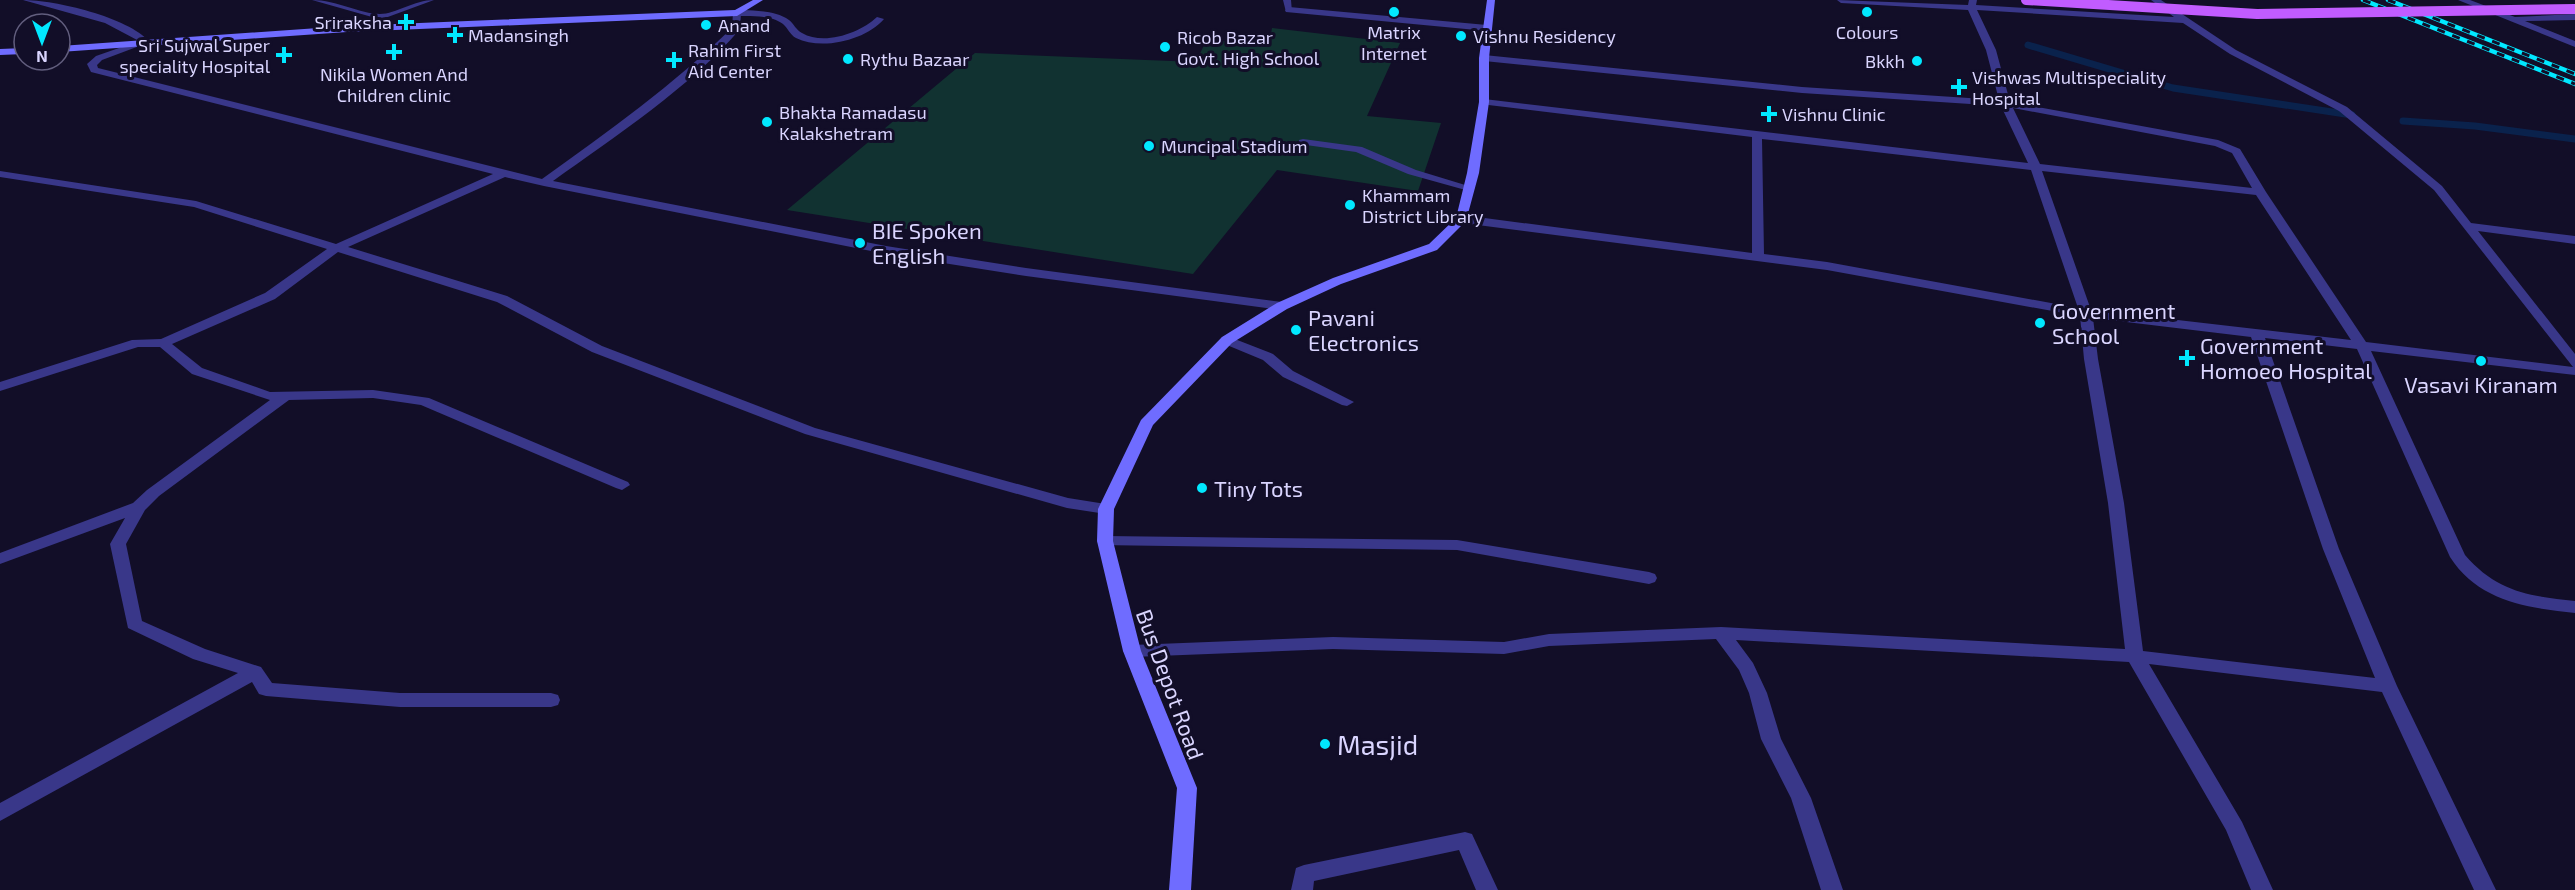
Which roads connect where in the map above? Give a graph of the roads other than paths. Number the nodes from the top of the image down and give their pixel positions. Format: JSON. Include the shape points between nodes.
{"nodes":[{"id":1,"x":27,"y":0,"type":"edge"},
{"id":2,"x":316,"y":0,"type":"edge"},
{"id":3,"x":430,"y":0,"type":"edge"},
{"id":4,"x":759,"y":0,"type":"edge"},
{"id":5,"x":1287,"y":0,"type":"edge"},
{"id":6,"x":1491,"y":0,"type":"edge"},
{"id":7,"x":1841,"y":0,"type":"edge"},
{"id":8,"x":2026,"y":0,"type":"edge"},
{"id":9,"x":2155,"y":0,"type":"edge"},
{"id":10,"x":2462,"y":0,"type":"edge"},
{"id":11,"x":1972,"y":4,"type":"edge"},
{"id":12,"x":2575,"y":9,"type":"edge"},
{"id":13,"x":737,"y":13,"type":"junction"},
{"id":14,"x":382,"y":17,"type":"junction"},
{"id":15,"x":2575,"y":17,"type":"edge"},
{"id":16,"x":880,"y":19,"type":"dead end"},
{"id":17,"x":2509,"y":19,"type":"junction"},
{"id":18,"x":2185,"y":20,"type":"junction"},
{"id":19,"x":1487,"y":28,"type":"junction"},
{"id":20,"x":347,"y":29,"type":"junction"},
{"id":21,"x":145,"y":42,"type":"junction"},
{"id":22,"x":2575,"y":44,"type":"edge"},
{"id":23,"x":72,"y":48,"type":"edge"},
{"id":24,"x":1484,"y":58,"type":"junction"},
{"id":25,"x":1484,"y":102,"type":"junction"},
{"id":26,"x":2005,"y":103,"type":"junction"},
{"id":27,"x":1757,"y":135,"type":"junction"},
{"id":28,"x":1303,"y":142,"type":"dead end"},
{"id":29,"x":2035,"y":166,"type":"junction"},
{"id":30,"x":504,"y":173,"type":"junction"},
{"id":31,"x":0,"y":174,"type":"edge"},
{"id":32,"x":544,"y":183,"type":"junction"},
{"id":33,"x":1469,"y":188,"type":"junction"},
{"id":34,"x":2260,"y":192,"type":"junction"},
{"id":35,"x":1462,"y":219,"type":"junction"},
{"id":36,"x":2470,"y":226,"type":"junction"},
{"id":37,"x":2575,"y":240,"type":"edge"},
{"id":38,"x":336,"y":248,"type":"junction"},
{"id":39,"x":1758,"y":257,"type":"junction"},
{"id":40,"x":1282,"y":306,"type":"junction"},
{"id":41,"x":2086,"y":313,"type":"junction"},
{"id":42,"x":2257,"y":334,"type":"junction"},
{"id":43,"x":1227,"y":340,"type":"junction"},
{"id":44,"x":163,"y":344,"type":"junction"},
{"id":45,"x":2363,"y":348,"type":"junction"},
{"id":46,"x":2575,"y":363,"type":"edge"},
{"id":47,"x":2575,"y":371,"type":"edge"},
{"id":48,"x":0,"y":387,"type":"edge"},
{"id":49,"x":286,"y":395,"type":"junction"},
{"id":50,"x":1347,"y":402,"type":"dead end"},
{"id":51,"x":622,"y":485,"type":"dead end"},
{"id":52,"x":139,"y":507,"type":"junction"},
{"id":53,"x":1106,"y":509,"type":"junction"},
{"id":54,"x":1105,"y":541,"type":"junction"},
{"id":55,"x":0,"y":559,"type":"edge"},
{"id":56,"x":1649,"y":578,"type":"dead end"},
{"id":57,"x":2575,"y":607,"type":"edge"},
{"id":58,"x":1721,"y":633,"type":"junction"},
{"id":59,"x":1132,"y":651,"type":"junction"},
{"id":60,"x":2135,"y":656,"type":"junction"},
{"id":61,"x":255,"y":672,"type":"junction"},
{"id":62,"x":2388,"y":686,"type":"junction"},
{"id":63,"x":551,"y":700,"type":"dead end"},
{"id":64,"x":0,"y":813,"type":"edge"},
{"id":65,"x":1180,"y":890,"type":"edge"},
{"id":66,"x":1302,"y":890,"type":"edge"},
{"id":67,"x":1487,"y":890,"type":"edge"},
{"id":68,"x":1832,"y":890,"type":"edge"},
{"id":69,"x":2262,"y":890,"type":"edge"},
{"id":70,"x":2485,"y":890,"type":"edge"}],
"edges":[{"from":1,"to":21,"type":"street","via":[[121,26],[138,33]]},
{"from":2,"to":14,"type":"street"},
{"from":3,"to":14,"type":"street"},
{"from":4,"to":13,"type":"street"},
{"from":5,"to":19,"type":"street","via":[[1289,10]]},
{"from":6,"to":19,"type":"street"},
{"from":7,"to":11,"type":"street"},
{"from":8,"to":12,"type":"main road","bridge":true,"via":[[2257,14]]},
{"from":9,"to":18,"type":"street"},
{"from":10,"to":17,"type":"street"},
{"from":11,"to":18,"type":"street"},
{"from":11,"to":26,"type":"street","via":[[1991,50]]},
{"from":13,"to":16,"type":"street","via":[[773,17],[786,22],[802,37],[813,38],[862,32]]},
{"from":13,"to":20,"type":"street"},
{"from":13,"to":32,"type":"street","via":[[736,29],[710,55]]},
{"from":14,"to":20,"type":"street"},
{"from":15,"to":17,"type":"street"},
{"from":17,"to":22,"type":"street"},
{"from":18,"to":36,"type":"street","via":[[2233,52],[2345,111],[2438,188]]},
{"from":19,"to":24,"type":"street"},
{"from":20,"to":21,"type":"street"},
{"from":21,"to":23,"type":"street"},
{"from":21,"to":30,"type":"street","via":[[99,58],[92,64],[94,70]]},
{"from":24,"to":25,"type":"street"},
{"from":24,"to":26,"type":"street","via":[[1802,90]]},
{"from":25,"to":27,"type":"street"},
{"from":25,"to":33,"type":"street"},
{"from":26,"to":29,"type":"street"},
{"from":26,"to":34,"type":"street","via":[[2218,143],[2236,151]]},
{"from":27,"to":29,"type":"street"},
{"from":27,"to":39,"type":"street"},
{"from":28,"to":33,"type":"street","via":[[1358,149],[1412,172]]},
{"from":29,"to":34,"type":"street"},
{"from":29,"to":41,"type":"street"},
{"from":30,"to":32,"type":"street"},
{"from":30,"to":38,"type":"street"},
{"from":31,"to":38,"type":"street","via":[[196,204]]},
{"from":32,"to":40,"type":"street","via":[[886,250]]},
{"from":33,"to":35,"type":"street"},
{"from":34,"to":45,"type":"street"},
{"from":35,"to":39,"type":"street"},
{"from":35,"to":40,"type":"street","name":"Bus Depot Road","via":[[1434,247],[1337,280]]},
{"from":36,"to":37,"type":"street"},
{"from":36,"to":46,"type":"street"},
{"from":38,"to":44,"type":"street","via":[[270,296]]},
{"from":38,"to":53,"type":"street","via":[[502,299],[597,349],[810,431],[1067,503]]},
{"from":39,"to":41,"type":"street"},
{"from":40,"to":43,"type":"street","name":"Bus Depot Road"},
{"from":41,"to":42,"type":"street"},
{"from":41,"to":60,"type":"street"},
{"from":42,"to":45,"type":"street"},
{"from":42,"to":62,"type":"street","via":[[2331,549]]},
{"from":43,"to":50,"type":"street","via":[[1268,357],[1288,374]]},
{"from":43,"to":53,"type":"street","name":"Bus Depot Road","via":[[1146,423]]},
{"from":44,"to":48,"type":"street","via":[[137,343]]},
{"from":44,"to":49,"type":"street","via":[[196,371],[269,396]]},
{"from":45,"to":47,"type":"street"},
{"from":45,"to":57,"type":"street","via":[[2458,557],[2470,575],[2497,592],[2527,602]]},
{"from":49,"to":51,"type":"street","via":[[373,394],[423,401]]},
{"from":49,"to":52,"type":"street"},
{"from":52,"to":55,"type":"street"},
{"from":52,"to":61,"type":"street","via":[[118,544],[134,624],[199,654]]},
{"from":53,"to":54,"type":"street","name":"Bus Depot Road"},
{"from":54,"to":56,"type":"street","via":[[1457,544]]},
{"from":54,"to":59,"type":"street","name":"Bus Depot Road"},
{"from":58,"to":59,"type":"street","via":[[1549,640],[1504,648],[1333,643]]},
{"from":58,"to":60,"type":"street"},
{"from":58,"to":68,"type":"street","via":[[1747,668],[1758,693],[1771,739],[1801,798]]},
{"from":59,"to":65,"type":"street","name":"Bus Depot Road","via":[[1186,788]]},
{"from":60,"to":62,"type":"street"},
{"from":60,"to":69,"type":"street","via":[[2235,828]]},
{"from":61,"to":63,"type":"street","via":[[266,689],[323,695],[400,700]]},
{"from":61,"to":64,"type":"street"},
{"from":62,"to":70,"type":"street"},
{"from":66,"to":67,"type":"street","via":[[1304,874],[1466,840]]}]}
